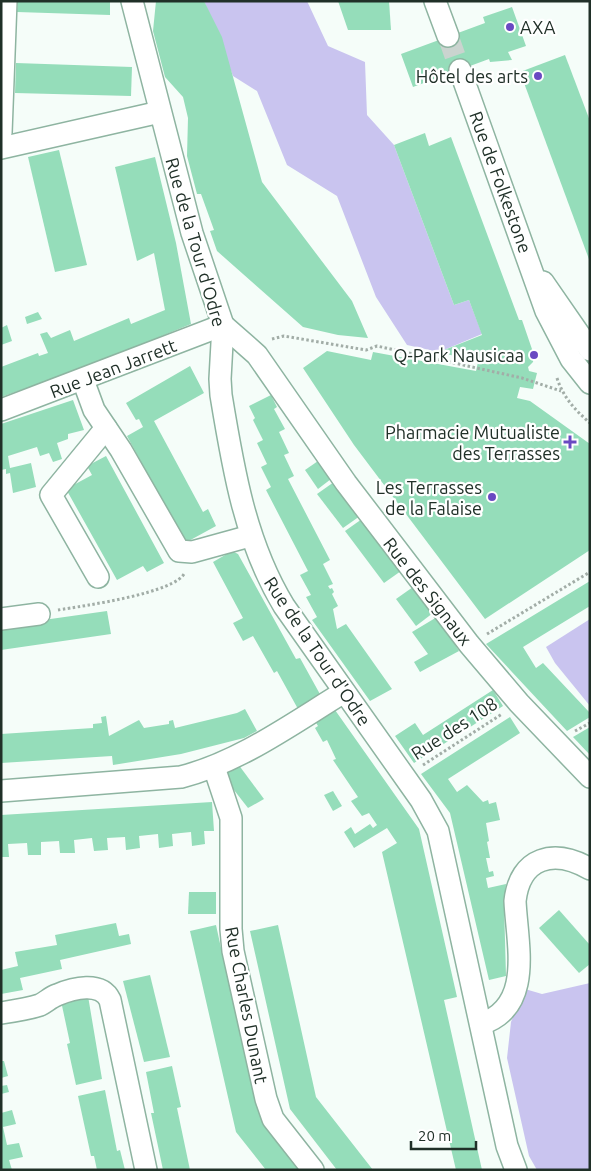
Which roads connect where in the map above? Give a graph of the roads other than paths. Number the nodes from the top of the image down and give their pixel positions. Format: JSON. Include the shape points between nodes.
{"nodes":[{"id":1,"x":6,"y":1,"type":"edge"},
{"id":2,"x":132,"y":1,"type":"edge"},
{"id":3,"x":434,"y":1,"type":"edge"},
{"id":4,"x":448,"y":36,"type":"tunnel mouth"},
{"id":5,"x":460,"y":70,"type":"tunnel mouth"},
{"id":6,"x":160,"y":112,"type":"junction"},
{"id":7,"x":1,"y":133,"type":"edge"},
{"id":8,"x":1,"y":148,"type":"edge"},
{"id":9,"x":532,"y":266,"type":"junction"},
{"id":10,"x":223,"y":325,"type":"junction"},
{"id":11,"x":590,"y":350,"type":"edge"},
{"id":12,"x":83,"y":380,"type":"junction"},
{"id":13,"x":590,"y":383,"type":"edge"},
{"id":14,"x":1,"y":410,"type":"edge"},
{"id":15,"x":106,"y":428,"type":"junction"},
{"id":16,"x":250,"y":536,"type":"junction"},
{"id":17,"x":98,"y":577,"type":"dead end"},
{"id":18,"x":39,"y":614,"type":"road end"},
{"id":19,"x":1,"y":620,"type":"edge"},
{"id":20,"x":344,"y":692,"type":"junction"},
{"id":21,"x":214,"y":767,"type":"junction"},
{"id":22,"x":590,"y":777,"type":"edge"},
{"id":23,"x":1,"y":791,"type":"edge"},
{"id":24,"x":590,"y":870,"type":"edge"},
{"id":25,"x":1,"y":1014,"type":"edge"},
{"id":26,"x":481,"y":1024,"type":"junction"},
{"id":27,"x":146,"y":1170,"type":"edge"},
{"id":28,"x":313,"y":1170,"type":"edge"},
{"id":29,"x":516,"y":1170,"type":"edge"}],
"edges":[{"from":1,"to":7,"type":"street"},
{"from":2,"to":6,"type":"street","name":"Rue de la Tour d'Odre"},
{"from":3,"to":4,"type":"street"},
{"from":5,"to":9,"type":"street","name":"Rue de Folkestone"},
{"from":6,"to":8,"type":"street"},
{"from":6,"to":10,"type":"street","name":"Rue de la Tour d'Odre","via":[[196,250]]},
{"from":9,"to":11,"type":"street","name":"Rue de Folkestone"},
{"from":9,"to":13,"type":"street","name":"Rue de Folkestone","via":[[556,333]]},
{"from":10,"to":12,"type":"street","name":"Rue Jean Jarrett"},
{"from":10,"to":16,"type":"street","name":"Rue de la Tour d'Odre","via":[[221,395]]},
{"from":10,"to":22,"type":"street","name":"Rue des Signaux","via":[[264,363],[346,483],[470,644],[519,703]]},
{"from":12,"to":14,"type":"street","name":"Rue Jean Jarrett"},
{"from":12,"to":15,"type":"street","via":[[94,410]]},
{"from":15,"to":16,"type":"street","via":[[175,546],[184,553]]},
{"from":15,"to":17,"type":"street","via":[[51,494]]},
{"from":16,"to":20,"type":"street","name":"Rue de la Tour d'Odre","via":[[279,598]]},
{"from":18,"to":19,"type":"street"},
{"from":20,"to":21,"type":"street"},
{"from":20,"to":26,"type":"street","name":"Rue de la Tour d'Odre","via":[[424,805],[438,831]]},
{"from":21,"to":23,"type":"street","via":[[181,777]]},
{"from":21,"to":28,"type":"street","name":"Rue Charles Dunant","via":[[231,818],[233,951],[266,1099],[273,1119]]},
{"from":24,"to":26,"type":"street","via":[[574,862],[547,858],[526,871],[519,881],[514,901],[518,974],[515,995],[501,1015]]},
{"from":25,"to":27,"type":"street","via":[[34,1006],[60,993],[85,988],[105,992],[110,1000]]},
{"from":26,"to":29,"type":"street","name":"Rue de la Tour d'Odre","via":[[507,1146]]}]}
